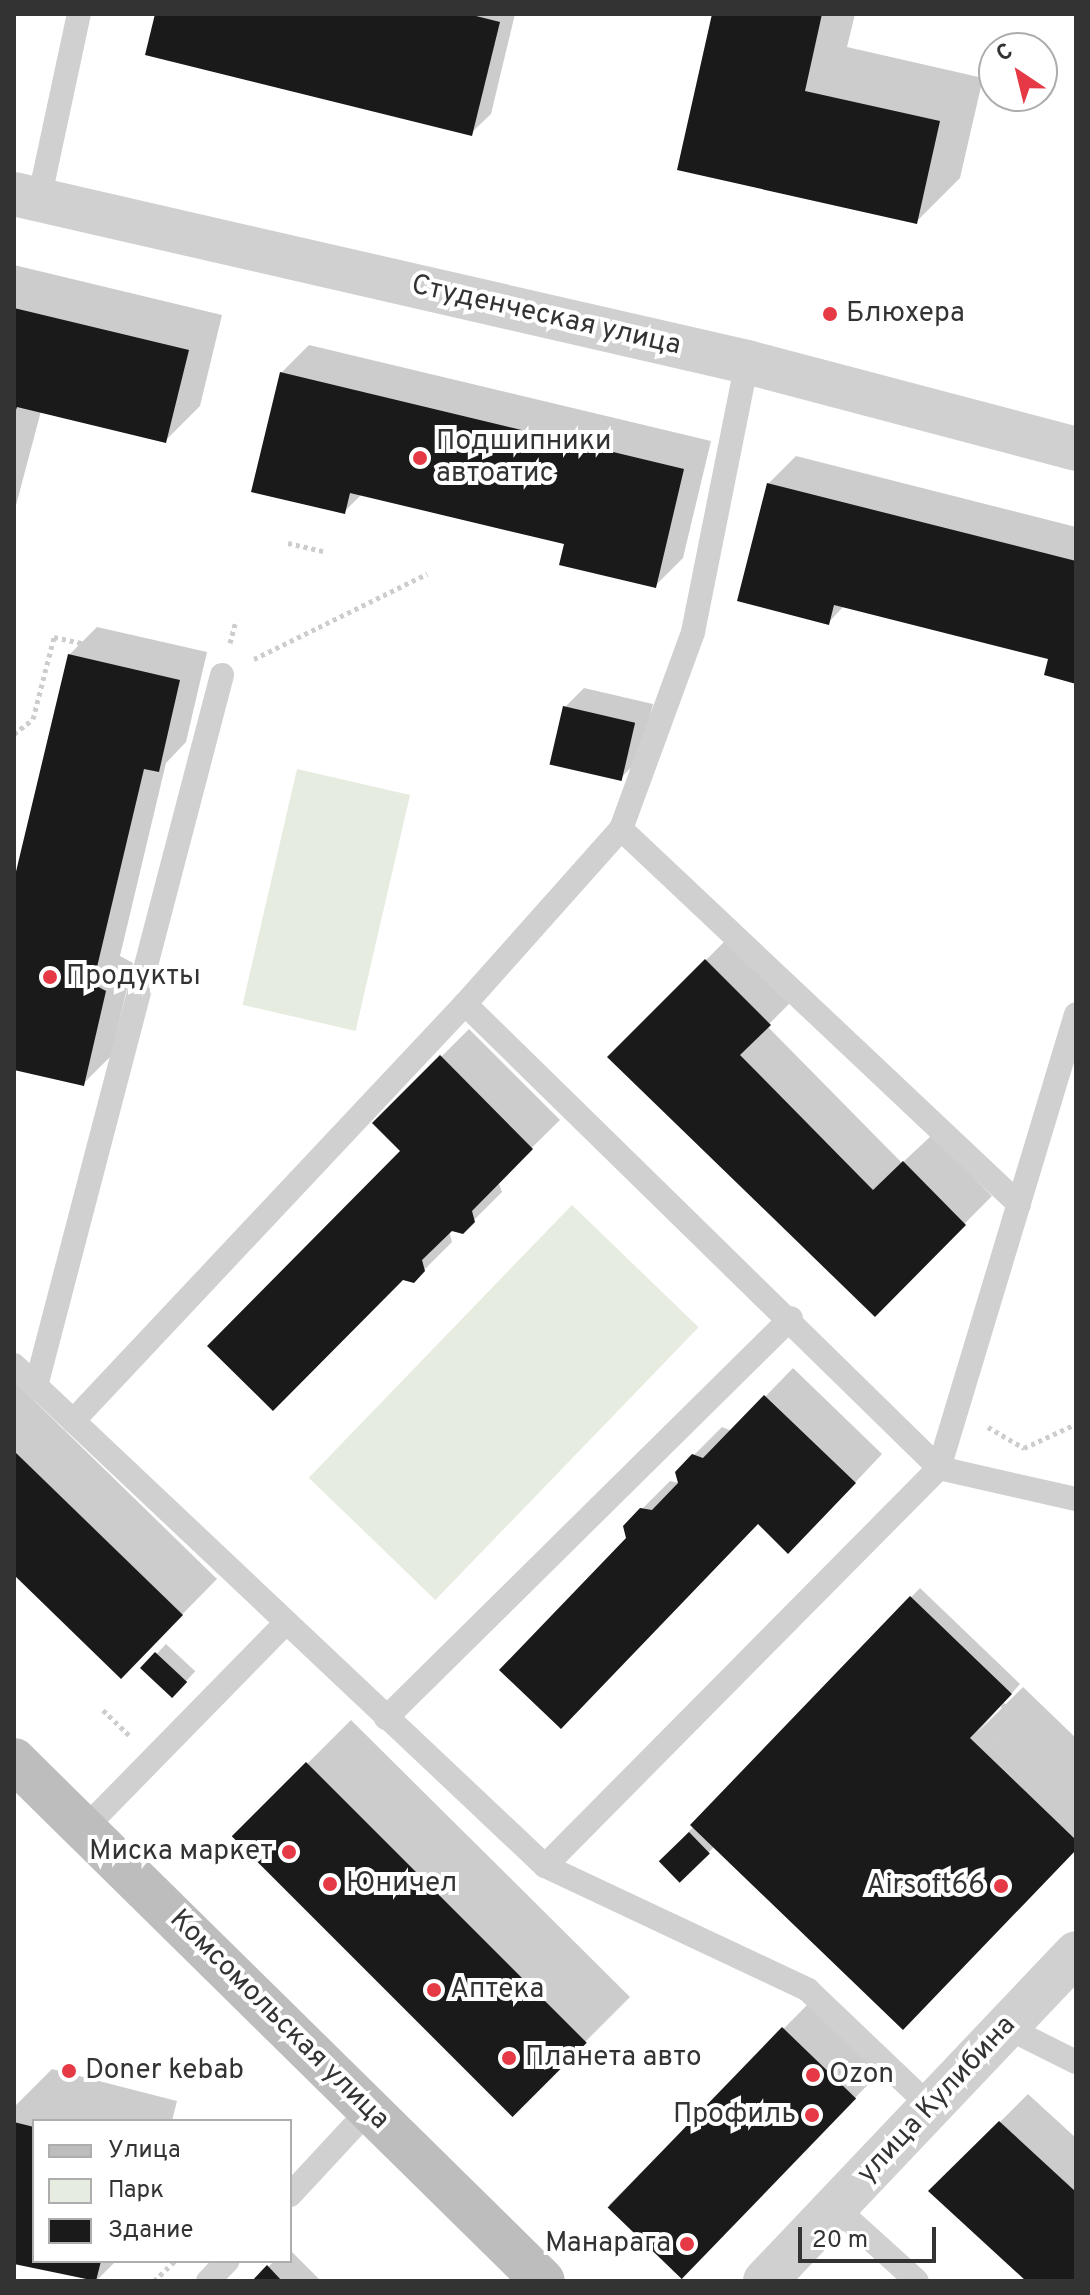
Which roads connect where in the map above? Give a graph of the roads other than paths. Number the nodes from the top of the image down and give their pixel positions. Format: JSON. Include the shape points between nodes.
{"nodes":[{"id":1,"x":79,"y":14,"type":"edge"},
{"id":2,"x":26,"y":197,"type":"edge"},
{"id":3,"x":747,"y":362,"type":"junction"},
{"id":4,"x":1076,"y":449,"type":"edge"},
{"id":5,"x":222,"y":675,"type":"road end"},
{"id":6,"x":621,"y":829,"type":"junction"},
{"id":7,"x":465,"y":1004,"type":"junction"},
{"id":8,"x":1076,"y":1014,"type":"edge"},
{"id":9,"x":1019,"y":1204,"type":"junction"},
{"id":10,"x":791,"y":1318,"type":"junction"},
{"id":11,"x":14,"y":1365,"type":"edge"},
{"id":12,"x":36,"y":1386,"type":"junction"},
{"id":13,"x":73,"y":1421,"type":"junction"},
{"id":14,"x":939,"y":1468,"type":"junction"},
{"id":15,"x":1076,"y":1499,"type":"edge"},
{"id":16,"x":285,"y":1624,"type":"junction"},
{"id":17,"x":386,"y":1718,"type":"junction"},
{"id":18,"x":18,"y":1771,"type":"edge"},
{"id":19,"x":85,"y":1828,"type":"junction"},
{"id":20,"x":545,"y":1866,"type":"junction"},
{"id":21,"x":1076,"y":1953,"type":"edge"},
{"id":22,"x":1006,"y":2027,"type":"junction"},
{"id":23,"x":1076,"y":2062,"type":"edge"},
{"id":24,"x":930,"y":2106,"type":"junction"},
{"id":25,"x":369,"y":2110,"type":"junction"},
{"id":26,"x":292,"y":2193,"type":"edge"},
{"id":27,"x":835,"y":2207,"type":"junction"},
{"id":28,"x":225,"y":2263,"type":"edge"},
{"id":29,"x":208,"y":2281,"type":"edge"},
{"id":30,"x":543,"y":2281,"type":"edge"},
{"id":31,"x":765,"y":2281,"type":"edge"},
{"id":32,"x":917,"y":2281,"type":"edge"}],
"edges":[{"from":1,"to":2,"type":"lane"},
{"from":2,"to":3,"type":"street","name":"Студенческая улица"},
{"from":3,"to":4,"type":"street","name":"Студенческая улица"},
{"from":3,"to":6,"type":"lane","via":[[693,632]]},
{"from":5,"to":12,"type":"lane"},
{"from":6,"to":7,"type":"lane"},
{"from":6,"to":9,"type":"lane"},
{"from":7,"to":10,"type":"lane"},
{"from":7,"to":13,"type":"lane"},
{"from":8,"to":9,"type":"lane"},
{"from":9,"to":14,"type":"lane"},
{"from":10,"to":14,"type":"lane"},
{"from":10,"to":17,"type":"lane"},
{"from":11,"to":12,"type":"lane"},
{"from":12,"to":13,"type":"lane"},
{"from":13,"to":16,"type":"lane"},
{"from":14,"to":15,"type":"lane"},
{"from":14,"to":20,"type":"lane"},
{"from":16,"to":17,"type":"lane"},
{"from":16,"to":19,"type":"lane"},
{"from":17,"to":20,"type":"lane"},
{"from":18,"to":19,"type":"main road","name":"Комсомольская улица"},
{"from":19,"to":25,"type":"main road","name":"Комсомольская улица"},
{"from":20,"to":24,"type":"lane","via":[[808,1990]]},
{"from":21,"to":22,"type":"street","name":"улица Кулибина"},
{"from":22,"to":23,"type":"lane"},
{"from":22,"to":24,"type":"street","name":"улица Кулибина"},
{"from":24,"to":27,"type":"street","name":"улица Кулибина"},
{"from":25,"to":26,"type":"lane"},
{"from":25,"to":30,"type":"main road","name":"Комсомольская улица"},
{"from":27,"to":31,"type":"street","name":"улица Кулибина"},
{"from":27,"to":32,"type":"lane"},
{"from":28,"to":29,"type":"lane"}]}
